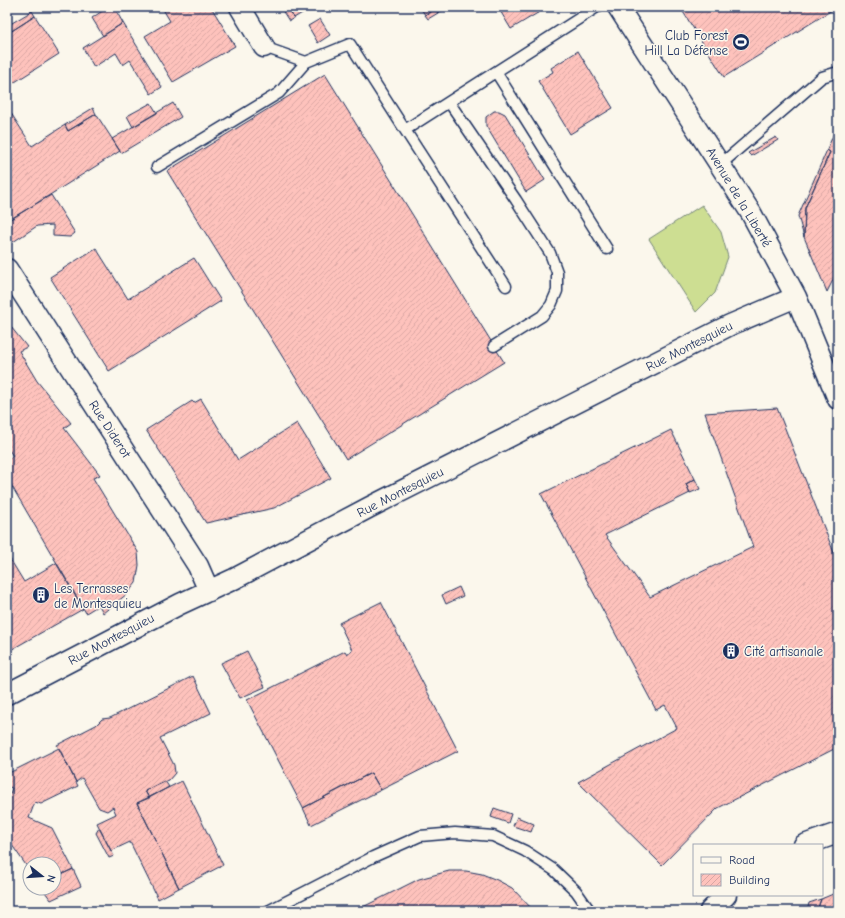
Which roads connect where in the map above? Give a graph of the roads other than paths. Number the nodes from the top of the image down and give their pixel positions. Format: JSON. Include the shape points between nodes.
{"nodes":[{"id":1,"x":240,"y":7,"type":"edge"},
{"id":2,"x":597,"y":7,"type":"edge"},
{"id":3,"x":618,"y":7,"type":"edge"},
{"id":4,"x":264,"y":47,"type":"joint"},
{"id":5,"x":306,"y":62,"type":"junction"},
{"id":6,"x":496,"y":72,"type":"junction"},
{"id":7,"x":838,"y":72,"type":"edge"},
{"id":8,"x":449,"y":102,"type":"junction"},
{"id":9,"x":405,"y":130,"type":"junction"},
{"id":10,"x":720,"y":165,"type":"junction"},
{"id":11,"x":156,"y":167,"type":"dead end"},
{"id":12,"x":607,"y":249,"type":"dead end"},
{"id":13,"x":7,"y":269,"type":"edge"},
{"id":14,"x":506,"y":286,"type":"dead end"},
{"id":15,"x":796,"y":297,"type":"junction"},
{"id":16,"x":494,"y":346,"type":"dead end"},
{"id":17,"x":838,"y":399,"type":"edge"},
{"id":18,"x":209,"y":590,"type":"junction"},
{"id":19,"x":7,"y":694,"type":"edge"},
{"id":20,"x":838,"y":833,"type":"edge"},
{"id":21,"x":807,"y":844,"type":"edge"},
{"id":22,"x":725,"y":896,"type":"edge"},
{"id":23,"x":268,"y":911,"type":"edge"},
{"id":24,"x":590,"y":911,"type":"edge"},
{"id":25,"x":710,"y":911,"type":"edge"}],
"edges":[{"from":1,"to":4,"type":"street"},
{"from":2,"to":6,"type":"lane"},
{"from":3,"to":10,"type":"street","name":"Avenue de la Liberté"},
{"from":4,"to":5,"type":"lane"},
{"from":5,"to":9,"type":"lane","via":[[350,44]]},
{"from":5,"to":11,"type":"lane","via":[[279,93]]},
{"from":6,"to":8,"type":"lane"},
{"from":6,"to":12,"type":"lane"},
{"from":7,"to":10,"type":"lane","via":[[822,77]]},
{"from":8,"to":9,"type":"lane"},
{"from":8,"to":16,"type":"lane","via":[[546,246],[557,272],[557,291],[551,305],[542,316]]},
{"from":9,"to":14,"type":"lane"},
{"from":10,"to":15,"type":"street","name":"Avenue de la Liberté","via":[[751,213]]},
{"from":13,"to":18,"type":"street","name":"Rue Diderot","via":[[198,566]]},
{"from":15,"to":17,"type":"street","name":"Avenue de la Liberté"},
{"from":15,"to":18,"type":"street","name":"Rue Montesquieu","via":[[730,325]]},
{"from":18,"to":19,"type":"street","name":"Rue Montesquieu"},
{"from":20,"to":21,"type":"street"},
{"from":22,"to":25,"type":"street"},
{"from":23,"to":24,"type":"lane","via":[[420,836],[455,833],[493,836],[525,851],[554,870],[576,891]]}]}
